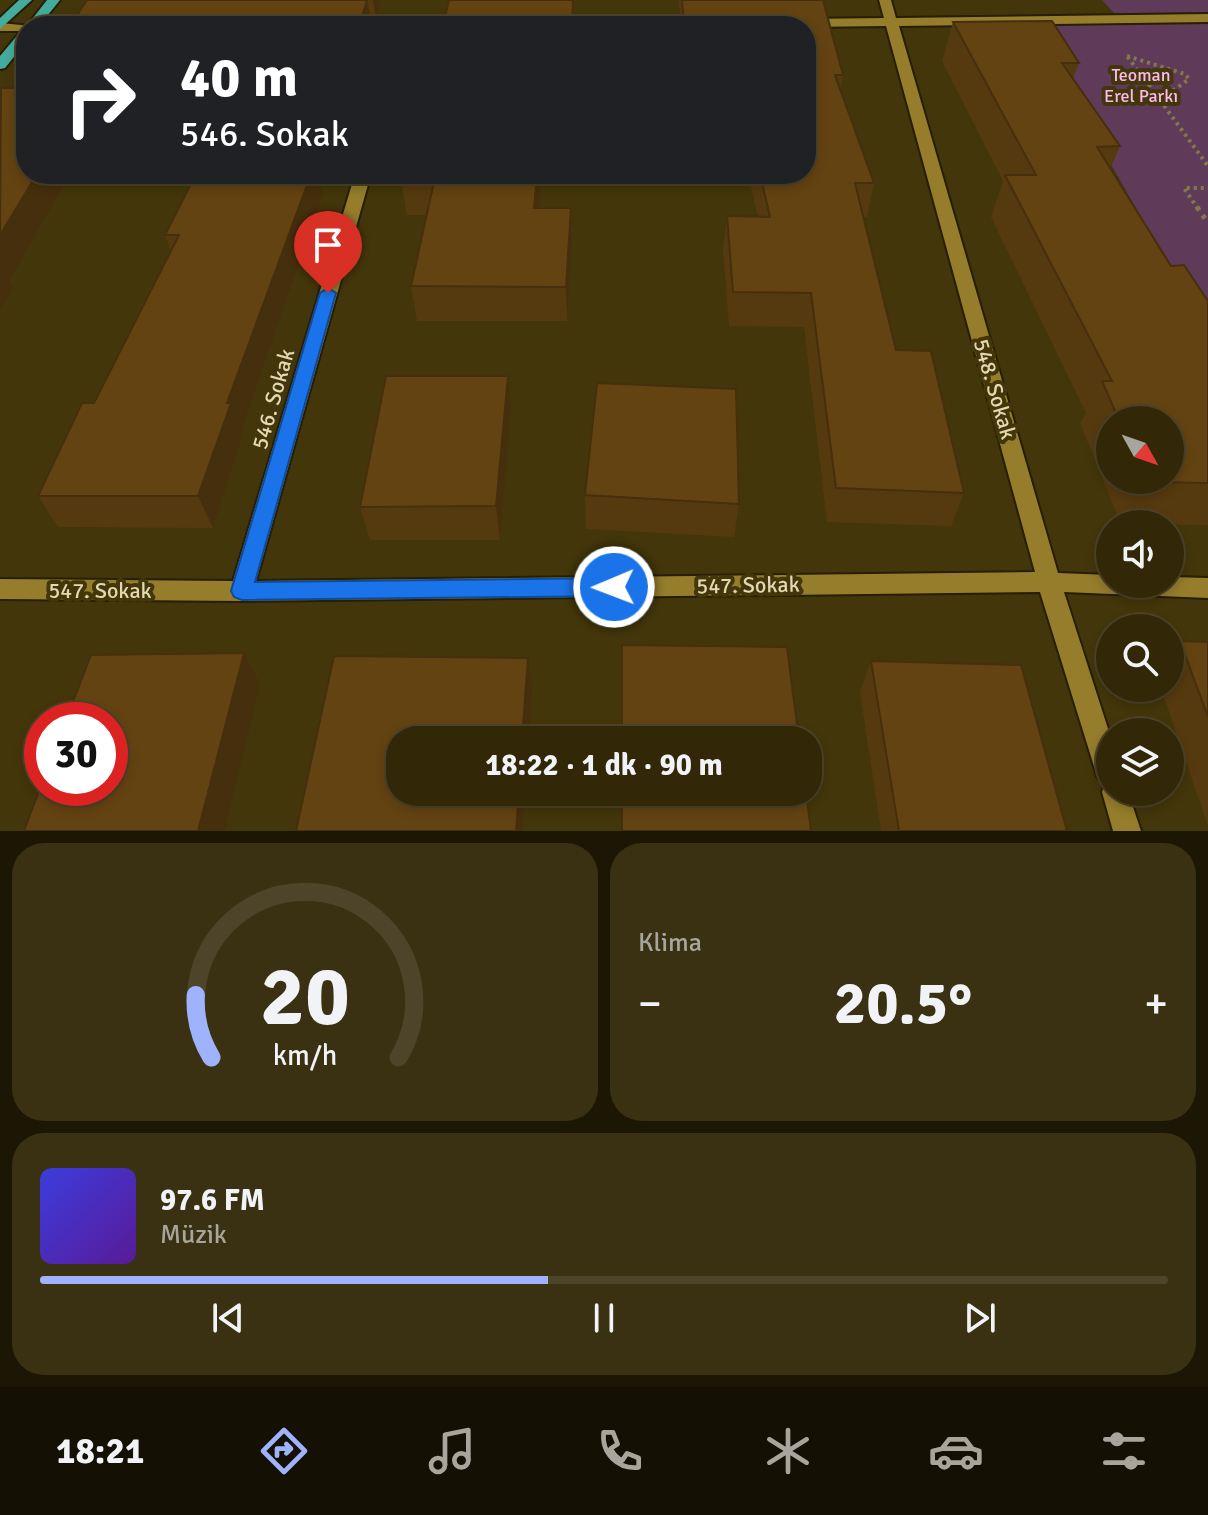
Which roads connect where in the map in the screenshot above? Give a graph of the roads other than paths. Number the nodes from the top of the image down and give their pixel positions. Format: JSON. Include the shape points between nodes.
{"nodes":[{"id":1,"x":26,"y":0,"type":"edge"},
{"id":2,"x":54,"y":0,"type":"edge"},
{"id":3,"x":885,"y":0,"type":"edge"},
{"id":4,"x":40,"y":16,"type":"edge"},
{"id":5,"x":1208,"y":18,"type":"edge"},
{"id":6,"x":816,"y":23,"type":"edge"},
{"id":7,"x":893,"y":24,"type":"junction"},
{"id":8,"x":0,"y":26,"type":"edge"},
{"id":9,"x":16,"y":46,"type":"edge"},
{"id":10,"x":0,"y":65,"type":"edge"},
{"id":11,"x":360,"y":184,"type":"edge"},
{"id":12,"x":1049,"y":582,"type":"junction"},
{"id":13,"x":1208,"y":588,"type":"edge"},
{"id":14,"x":0,"y":589,"type":"edge"},
{"id":15,"x":242,"y":591,"type":"junction"},
{"id":16,"x":1096,"y":731,"type":"edge"},
{"id":17,"x":1119,"y":806,"type":"edge"},
{"id":18,"x":1127,"y":831,"type":"edge"}],
"edges":[{"from":1,"to":8,"type":"main road"},
{"from":2,"to":4,"type":"main road"},
{"from":3,"to":7,"type":"street","name":"548. Sokak"},
{"from":5,"to":7,"type":"street"},
{"from":6,"to":7,"type":"street"},
{"from":7,"to":12,"type":"street","name":"548. Sokak"},
{"from":9,"to":10,"type":"main road"},
{"from":11,"to":15,"type":"street","name":"546. Sokak"},
{"from":12,"to":13,"type":"street","name":"547. Sokak"},
{"from":12,"to":15,"type":"street","name":"547. Sokak"},
{"from":12,"to":16,"type":"street","name":"548. Sokak"},
{"from":14,"to":15,"type":"street","name":"547. Sokak"},
{"from":17,"to":18,"type":"street"}]}
